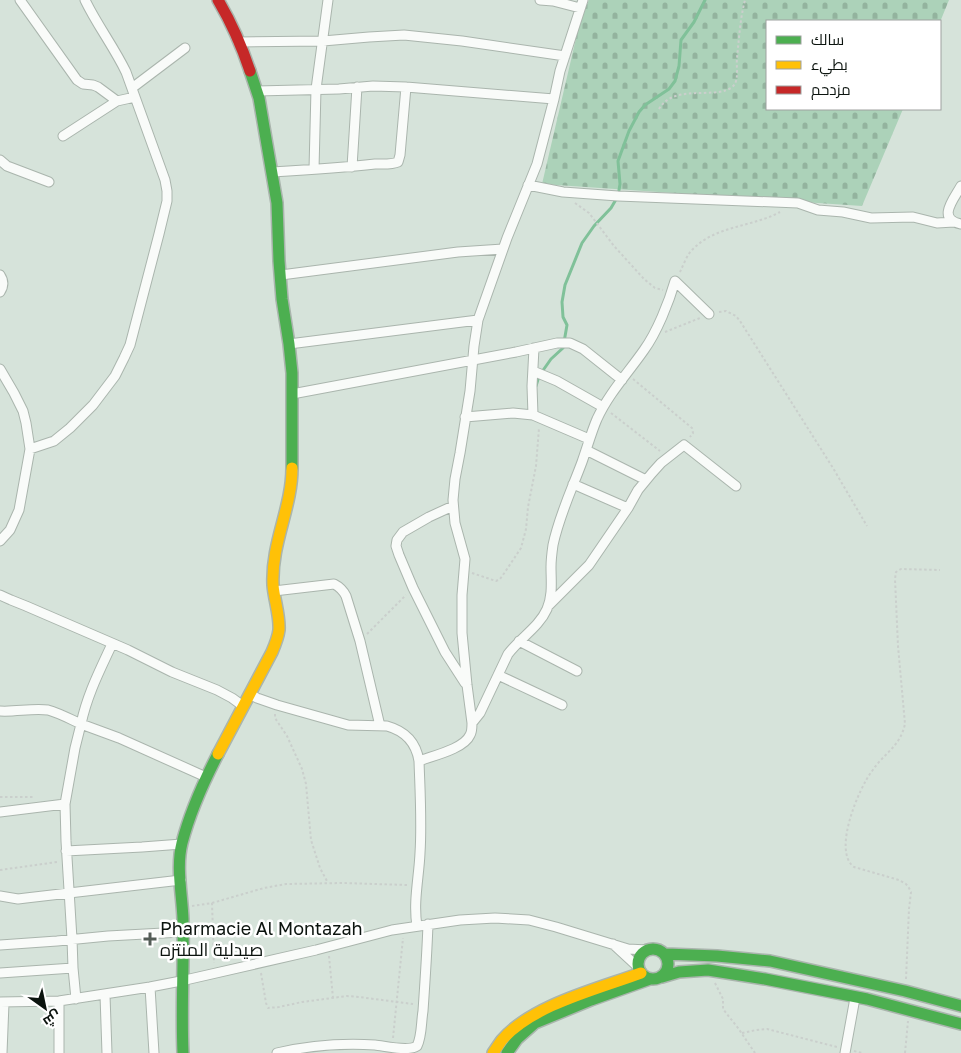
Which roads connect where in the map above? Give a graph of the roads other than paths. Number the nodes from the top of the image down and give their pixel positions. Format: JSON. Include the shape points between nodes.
{"nodes":[{"id":1,"x":20,"y":0,"type":"edge"},
{"id":2,"x":84,"y":0,"type":"edge"},
{"id":3,"x":218,"y":0,"type":"edge"},
{"id":4,"x":328,"y":0,"type":"edge"},
{"id":5,"x":540,"y":0,"type":"edge"},
{"id":6,"x":582,"y":4,"type":"edge"},
{"id":7,"x":323,"y":41,"type":"junction"},
{"id":8,"x":238,"y":42,"type":"junction"},
{"id":9,"x":185,"y":48,"type":"dead end"},
{"id":10,"x":565,"y":56,"type":"junction"},
{"id":11,"x":406,"y":86,"type":"junction"},
{"id":12,"x":357,"y":87,"type":"junction"},
{"id":13,"x":316,"y":89,"type":"junction"},
{"id":14,"x":257,"y":91,"type":"junction"},
{"id":15,"x":133,"y":93,"type":"junction"},
{"id":16,"x":554,"y":99,"type":"junction"},
{"id":17,"x":117,"y":101,"type":"junction"},
{"id":18,"x":63,"y":136,"type":"dead end"},
{"id":19,"x":0,"y":160,"type":"edge"},
{"id":20,"x":352,"y":167,"type":"junction"},
{"id":21,"x":314,"y":169,"type":"junction"},
{"id":22,"x":272,"y":172,"type":"junction"},
{"id":23,"x":49,"y":182,"type":"dead end"},
{"id":24,"x":528,"y":186,"type":"junction"},
{"id":25,"x":961,"y":186,"type":"edge"},
{"id":26,"x":958,"y":223,"type":"edge"},
{"id":27,"x":503,"y":249,"type":"junction"},
{"id":28,"x":0,"y":275,"type":"edge"},
{"id":29,"x":281,"y":275,"type":"junction"},
{"id":30,"x":0,"y":292,"type":"edge"},
{"id":31,"x":709,"y":314,"type":"road end"},
{"id":32,"x":478,"y":320,"type":"junction"},
{"id":33,"x":289,"y":344,"type":"junction"},
{"id":34,"x":534,"y":348,"type":"junction"},
{"id":35,"x":472,"y":361,"type":"junction"},
{"id":36,"x":0,"y":369,"type":"edge"},
{"id":37,"x":533,"y":371,"type":"junction"},
{"id":38,"x":624,"y":376,"type":"junction"},
{"id":39,"x":292,"y":394,"type":"junction"},
{"id":40,"x":603,"y":407,"type":"junction"},
{"id":41,"x":535,"y":416,"type":"junction"},
{"id":42,"x":465,"y":417,"type":"junction"},
{"id":43,"x":590,"y":439,"type":"junction"},
{"id":44,"x":30,"y":449,"type":"junction"},
{"id":45,"x":586,"y":450,"type":"junction"},
{"id":46,"x":646,"y":480,"type":"junction"},
{"id":47,"x":573,"y":484,"type":"junction"},
{"id":48,"x":736,"y":486,"type":"dead end"},
{"id":49,"x":453,"y":506,"type":"junction"},
{"id":50,"x":628,"y":508,"type":"junction"},
{"id":51,"x":0,"y":541,"type":"edge"},
{"id":52,"x":274,"y":591,"type":"junction"},
{"id":53,"x":0,"y":595,"type":"edge"},
{"id":54,"x":548,"y":606,"type":"junction"},
{"id":55,"x":519,"y":641,"type":"junction"},
{"id":56,"x":112,"y":644,"type":"junction"},
{"id":57,"x":577,"y":671,"type":"dead end"},
{"id":58,"x":498,"y":675,"type":"junction"},
{"id":59,"x":467,"y":685,"type":"junction"},
{"id":60,"x":250,"y":694,"type":"junction"},
{"id":61,"x":562,"y":705,"type":"dead end"},
{"id":62,"x":243,"y":706,"type":"junction"},
{"id":63,"x":0,"y":711,"type":"edge"},
{"id":64,"x":472,"y":723,"type":"junction"},
{"id":65,"x":81,"y":724,"type":"junction"},
{"id":66,"x":380,"y":726,"type":"junction"},
{"id":67,"x":419,"y":761,"type":"junction"},
{"id":68,"x":206,"y":777,"type":"junction"},
{"id":69,"x":65,"y":804,"type":"junction"},
{"id":70,"x":0,"y":812,"type":"edge"},
{"id":71,"x":182,"y":844,"type":"junction"},
{"id":72,"x":66,"y":851,"type":"junction"},
{"id":73,"x":181,"y":880,"type":"junction"},
{"id":74,"x":69,"y":893,"type":"junction"},
{"id":75,"x":0,"y":896,"type":"edge"},
{"id":76,"x":428,"y":924,"type":"junction"},
{"id":77,"x":416,"y":926,"type":"junction"},
{"id":78,"x":182,"y":932,"type":"junction"},
{"id":79,"x":72,"y":939,"type":"junction"},
{"id":80,"x":613,"y":944,"type":"junction"},
{"id":81,"x":0,"y":945,"type":"edge"},
{"id":82,"x":647,"y":950,"type":"junction"},
{"id":83,"x":666,"y":954,"type":"junction"},
{"id":84,"x":73,"y":968,"type":"junction"},
{"id":85,"x":0,"y":973,"type":"edge"},
{"id":86,"x":643,"y":973,"type":"junction"},
{"id":87,"x":662,"y":977,"type":"junction"},
{"id":88,"x":181,"y":981,"type":"junction"},
{"id":89,"x":150,"y":987,"type":"junction"},
{"id":90,"x":105,"y":994,"type":"junction"},
{"id":91,"x":856,"y":998,"type":"junction"},
{"id":92,"x":76,"y":999,"type":"junction"},
{"id":93,"x":59,"y":1001,"type":"junction"},
{"id":94,"x":2,"y":1002,"type":"edge"},
{"id":95,"x":961,"y":1006,"type":"edge"},
{"id":96,"x":961,"y":1024,"type":"edge"},
{"id":97,"x":845,"y":1051,"type":"edge"},
{"id":98,"x":2,"y":1053,"type":"edge"},
{"id":99,"x":60,"y":1053,"type":"edge"},
{"id":100,"x":107,"y":1053,"type":"edge"},
{"id":101,"x":154,"y":1053,"type":"edge"},
{"id":102,"x":183,"y":1053,"type":"edge"},
{"id":103,"x":277,"y":1053,"type":"edge"},
{"id":104,"x":493,"y":1053,"type":"edge"},
{"id":105,"x":507,"y":1053,"type":"edge"}],
"edges":[{"from":1,"to":17,"type":"street","via":[[77,80],[98,87]]},
{"from":2,"to":15,"type":"street","via":[[120,60]]},
{"from":3,"to":8,"type":"street"},
{"from":4,"to":7,"type":"street"},
{"from":5,"to":6,"type":"street"},
{"from":6,"to":10,"type":"street"},
{"from":7,"to":8,"type":"street"},
{"from":7,"to":10,"type":"street","via":[[412,36]]},
{"from":7,"to":13,"type":"street"},
{"from":8,"to":14,"type":"street"},
{"from":9,"to":15,"type":"street"},
{"from":10,"to":16,"type":"street"},
{"from":11,"to":12,"type":"street"},
{"from":11,"to":16,"type":"street"},
{"from":11,"to":20,"type":"street","via":[[399,161]]},
{"from":12,"to":13,"type":"street"},
{"from":12,"to":20,"type":"street"},
{"from":13,"to":14,"type":"street"},
{"from":13,"to":21,"type":"street"},
{"from":14,"to":22,"type":"street"},
{"from":15,"to":17,"type":"street"},
{"from":15,"to":44,"type":"street","via":[[165,180],[167,201],[130,345],[115,376],[87,411],[54,441]]},
{"from":16,"to":24,"type":"street"},
{"from":17,"to":18,"type":"street"},
{"from":19,"to":23,"type":"street","via":[[7,166]]},
{"from":20,"to":21,"type":"street"},
{"from":21,"to":22,"type":"street"},
{"from":22,"to":29,"type":"street"},
{"from":24,"to":26,"type":"street","via":[[618,196],[798,203],[818,210],[871,218],[913,217]]},
{"from":24,"to":27,"type":"street"},
{"from":25,"to":26,"type":"street","via":[[947,213]]},
{"from":27,"to":29,"type":"street"},
{"from":27,"to":32,"type":"street"},
{"from":28,"to":30,"type":"street","via":[[3,284]]},
{"from":29,"to":33,"type":"street"},
{"from":31,"to":38,"type":"street","via":[[676,281],[652,338]]},
{"from":32,"to":33,"type":"street"},
{"from":32,"to":35,"type":"street"},
{"from":33,"to":39,"type":"street"},
{"from":34,"to":35,"type":"street"},
{"from":34,"to":37,"type":"street"},
{"from":34,"to":38,"type":"street","via":[[557,342],[570,343]]},
{"from":35,"to":39,"type":"street"},
{"from":35,"to":42,"type":"street"},
{"from":36,"to":44,"type":"street","via":[[23,411]]},
{"from":37,"to":40,"type":"street"},
{"from":37,"to":41,"type":"street"},
{"from":38,"to":40,"type":"street"},
{"from":39,"to":52,"type":"street","via":[[292,478],[278,537]]},
{"from":40,"to":43,"type":"street"},
{"from":41,"to":42,"type":"street","via":[[513,413]]},
{"from":41,"to":43,"type":"street"},
{"from":42,"to":49,"type":"street"},
{"from":43,"to":45,"type":"street"},
{"from":44,"to":51,"type":"street","via":[[19,510],[10,530]]},
{"from":45,"to":46,"type":"street"},
{"from":45,"to":47,"type":"street"},
{"from":46,"to":48,"type":"street","via":[[684,445]]},
{"from":46,"to":50,"type":"street"},
{"from":47,"to":50,"type":"street"},
{"from":47,"to":54,"type":"street","via":[[553,544]]},
{"from":49,"to":59,"type":"street","via":[[454,523],[465,558],[462,626]]},
{"from":49,"to":59,"type":"street","via":[[403,532],[396,546],[445,652]]},
{"from":50,"to":54,"type":"street","via":[[589,565]]},
{"from":52,"to":60,"type":"street","via":[[279,629],[272,652]]},
{"from":52,"to":66,"type":"street","via":[[326,584],[334,584],[343,590],[360,641]]},
{"from":53,"to":56,"type":"street"},
{"from":54,"to":55,"type":"street","via":[[539,622]]},
{"from":55,"to":57,"type":"street"},
{"from":55,"to":58,"type":"street","via":[[508,654]]},
{"from":56,"to":62,"type":"street","via":[[217,690]]},
{"from":56,"to":65,"type":"street","via":[[84,707]]},
{"from":58,"to":61,"type":"street"},
{"from":58,"to":64,"type":"street"},
{"from":59,"to":64,"type":"street"},
{"from":60,"to":62,"type":"street"},
{"from":60,"to":66,"type":"street","via":[[277,705],[348,724]]},
{"from":62,"to":68,"type":"street"},
{"from":63,"to":65,"type":"street","via":[[46,710]]},
{"from":64,"to":67,"type":"street","via":[[468,738],[460,745]]},
{"from":65,"to":68,"type":"street"},
{"from":65,"to":69,"type":"street"},
{"from":66,"to":67,"type":"street","via":[[392,728],[409,738],[418,752]]},
{"from":67,"to":77,"type":"street","via":[[421,830]]},
{"from":68,"to":71,"type":"street"},
{"from":69,"to":70,"type":"street"},
{"from":69,"to":72,"type":"street"},
{"from":71,"to":72,"type":"street"},
{"from":71,"to":73,"type":"street"},
{"from":72,"to":74,"type":"street"},
{"from":73,"to":74,"type":"street"},
{"from":73,"to":78,"type":"street"},
{"from":74,"to":75,"type":"street","via":[[18,899]]},
{"from":74,"to":79,"type":"street"},
{"from":76,"to":77,"type":"street"},
{"from":76,"to":80,"type":"street","via":[[514,918],[556,926]]},
{"from":76,"to":103,"type":"street","via":[[421,1033],[417,1046],[411,1049],[373,1045],[321,1047]]},
{"from":77,"to":88,"type":"street"},
{"from":78,"to":79,"type":"street"},
{"from":78,"to":88,"type":"street"},
{"from":79,"to":81,"type":"street"},
{"from":79,"to":84,"type":"street"},
{"from":80,"to":82,"type":"street"},
{"from":80,"to":86,"type":"street"},
{"from":82,"to":83,"type":"street","via":[[657,949]]},
{"from":82,"to":86,"type":"street","via":[[638,963]]},
{"from":83,"to":87,"type":"street","via":[[669,964]]},
{"from":83,"to":95,"type":"street","via":[[770,961]]},
{"from":84,"to":85,"type":"street"},
{"from":84,"to":92,"type":"street"},
{"from":86,"to":87,"type":"street","via":[[658,979]]},
{"from":86,"to":104,"type":"street","via":[[548,1008],[515,1028]]},
{"from":86,"to":105,"type":"street","via":[[535,1023],[517,1038]]},
{"from":87,"to":91,"type":"street","via":[[708,970]]},
{"from":88,"to":89,"type":"street"},
{"from":88,"to":102,"type":"street"},
{"from":89,"to":90,"type":"street"},
{"from":89,"to":101,"type":"street"},
{"from":90,"to":92,"type":"street"},
{"from":90,"to":100,"type":"street"},
{"from":91,"to":96,"type":"street"},
{"from":91,"to":97,"type":"street"},
{"from":92,"to":93,"type":"street"},
{"from":93,"to":94,"type":"street"},
{"from":93,"to":99,"type":"street"},
{"from":94,"to":98,"type":"street"}]}
